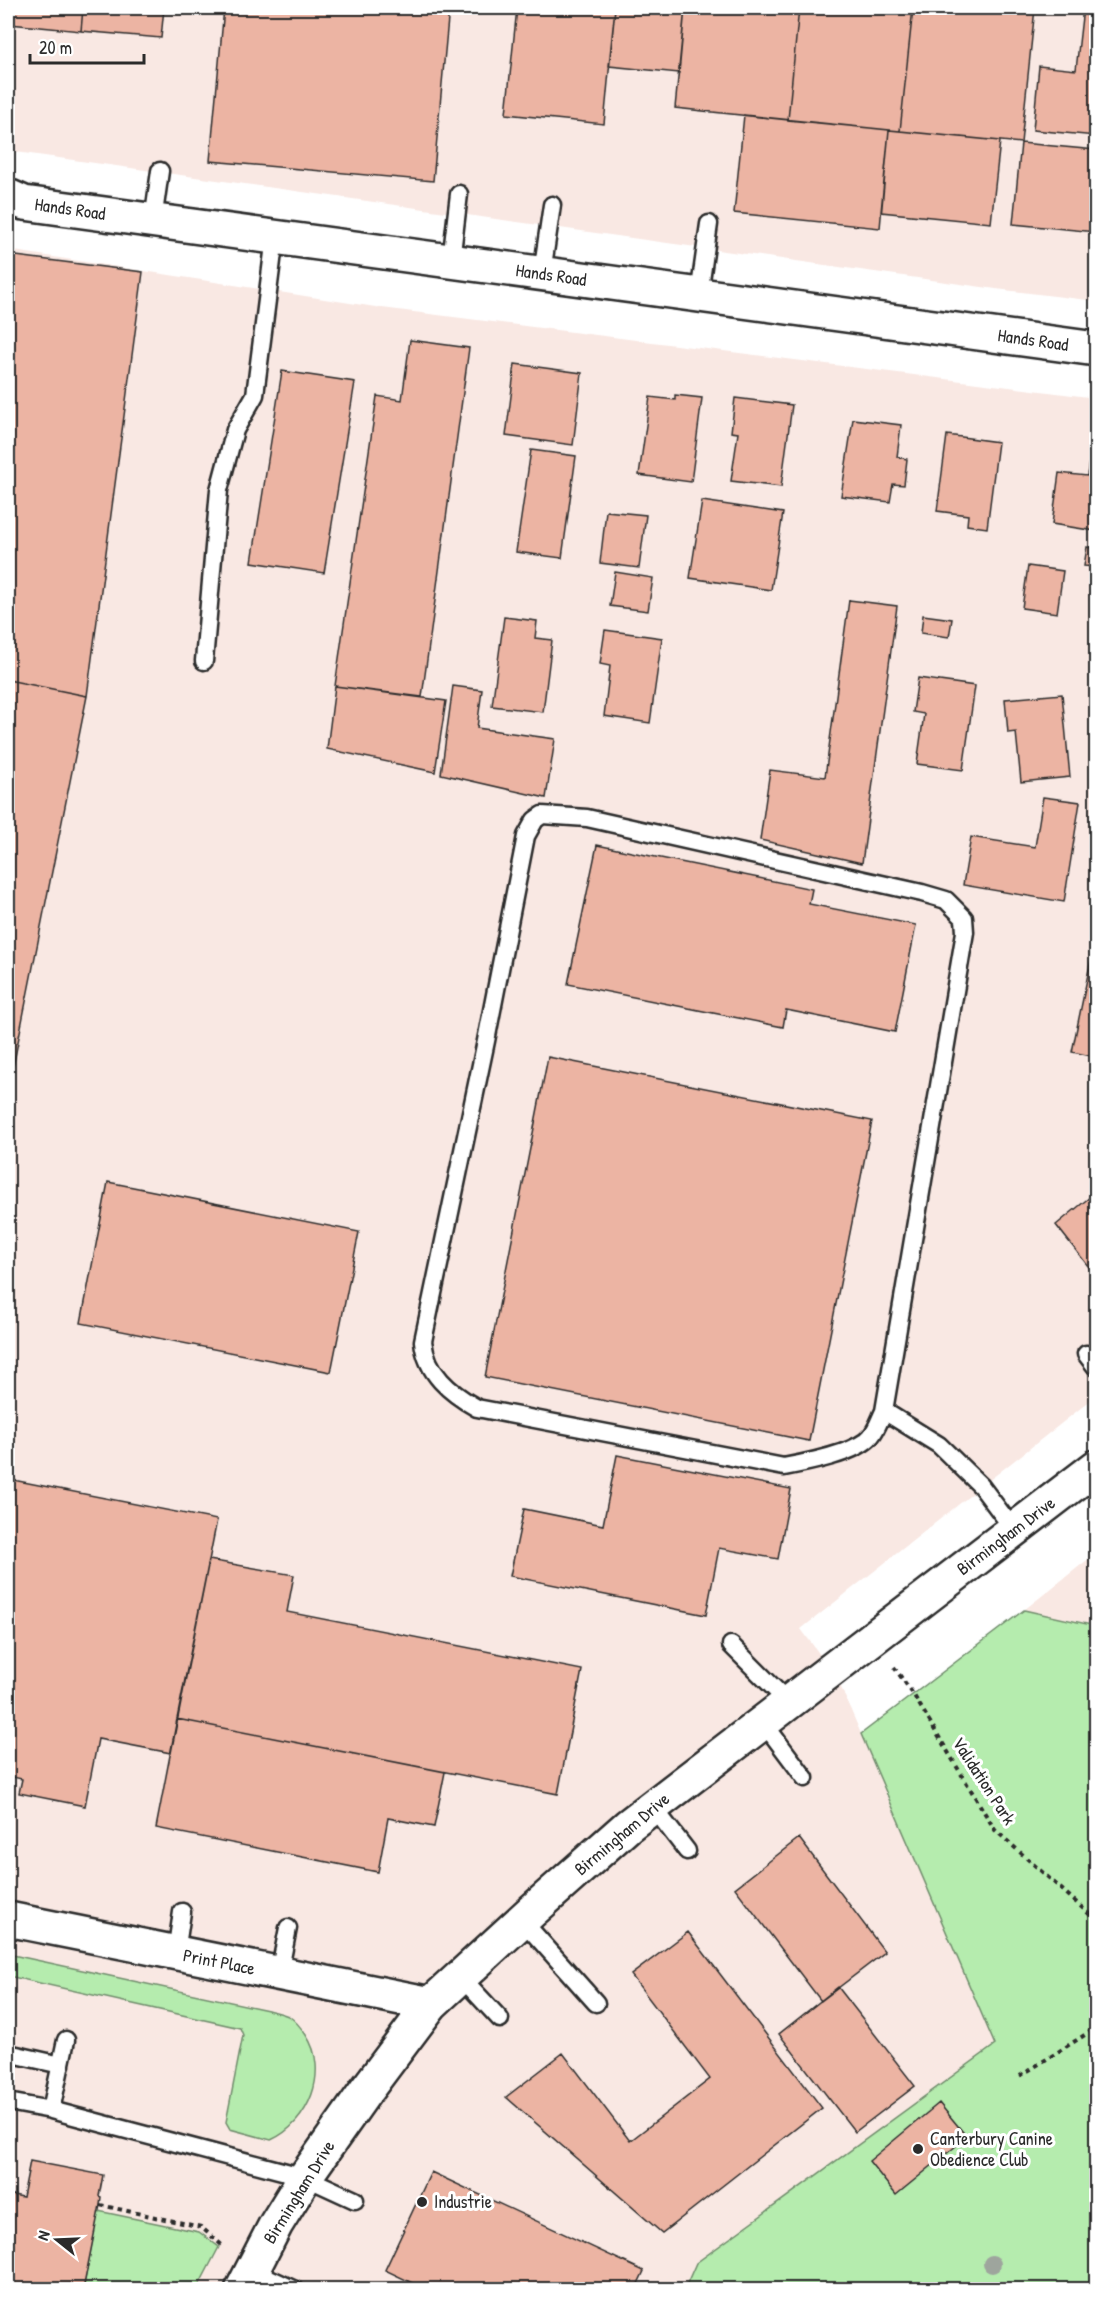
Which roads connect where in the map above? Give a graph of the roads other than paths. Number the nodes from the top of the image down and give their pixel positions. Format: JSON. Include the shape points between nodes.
{"nodes":[{"id":1,"x":160,"y":171,"type":"dead end"},
{"id":2,"x":459,"y":194,"type":"dead end"},
{"id":3,"x":8,"y":196,"type":"edge"},
{"id":4,"x":552,"y":205,"type":"dead end"},
{"id":5,"x":153,"y":220,"type":"junction"},
{"id":6,"x":709,"y":224,"type":"dead end"},
{"id":7,"x":275,"y":237,"type":"junction"},
{"id":8,"x":451,"y":261,"type":"junction"},
{"id":9,"x":542,"y":273,"type":"junction"},
{"id":10,"x":699,"y":295,"type":"junction"},
{"id":11,"x":1096,"y":349,"type":"edge"},
{"id":12,"x":204,"y":661,"type":"dead end"},
{"id":13,"x":885,"y":1411,"type":"junction"},
{"id":14,"x":1096,"y":1467,"type":"edge"},
{"id":15,"x":1014,"y":1530,"type":"junction"},
{"id":16,"x":731,"y":1645,"type":"dead end"},
{"id":17,"x":775,"y":1712,"type":"junction"},
{"id":18,"x":805,"y":1778,"type":"dead end"},
{"id":19,"x":653,"y":1807,"type":"junction"},
{"id":20,"x":687,"y":1851,"type":"dead end"},
{"id":21,"x":182,"y":1912,"type":"dead end"},
{"id":22,"x":8,"y":1919,"type":"edge"},
{"id":23,"x":522,"y":1920,"type":"junction"},
{"id":24,"x":288,"y":1928,"type":"dead end"},
{"id":25,"x":176,"y":1953,"type":"junction"},
{"id":26,"x":279,"y":1974,"type":"junction"},
{"id":27,"x":461,"y":1977,"type":"junction"},
{"id":28,"x":596,"y":2003,"type":"dead end"},
{"id":29,"x":431,"y":2004,"type":"junction"},
{"id":30,"x":500,"y":2019,"type":"dead end"},
{"id":31,"x":66,"y":2040,"type":"dead end"},
{"id":32,"x":8,"y":2053,"type":"edge"},
{"id":33,"x":61,"y":2065,"type":"junction"},
{"id":34,"x":8,"y":2102,"type":"edge"},
{"id":35,"x":51,"y":2110,"type":"junction"},
{"id":36,"x":304,"y":2177,"type":"junction"},
{"id":37,"x":355,"y":2200,"type":"dead end"},
{"id":38,"x":247,"y":2280,"type":"edge"},
{"id":39,"x":295,"y":2289,"type":"edge"}],
"edges":[{"from":1,"to":5,"type":"lane"},
{"from":2,"to":8,"type":"lane"},
{"from":3,"to":5,"type":"street","name":"Hands Road","via":[[24,203]]},
{"from":4,"to":9,"type":"lane"},
{"from":5,"to":7,"type":"street","name":"Hands Road"},
{"from":6,"to":10,"type":"lane"},
{"from":7,"to":8,"type":"street","name":"Hands Road"},
{"from":7,"to":12,"type":"lane","via":[[255,395],[235,430],[219,490]]},
{"from":8,"to":9,"type":"street","name":"Hands Road"},
{"from":9,"to":10,"type":"street","name":"Hands Road"},
{"from":10,"to":11,"type":"street","name":"Hands Road"},
{"from":13,"to":13,"type":"lane","via":[[871,1437],[820,1460],[784,1467],[477,1408],[447,1389],[425,1358],[423,1341],[526,836],[542,815],[587,818],[922,893],[946,900],[964,918]]},
{"from":13,"to":15,"type":"lane","via":[[939,1445],[981,1486]]},
{"from":14,"to":15,"type":"street","name":"Birmingham Drive"},
{"from":15,"to":17,"type":"street","name":"Birmingham Drive"},
{"from":16,"to":17,"type":"lane"},
{"from":17,"to":18,"type":"lane"},
{"from":17,"to":19,"type":"street","name":"Birmingham Drive"},
{"from":19,"to":20,"type":"lane"},
{"from":19,"to":23,"type":"street","name":"Birmingham Drive"},
{"from":21,"to":25,"type":"lane"},
{"from":22,"to":25,"type":"street","name":"Print Place"},
{"from":23,"to":27,"type":"street","name":"Birmingham Drive"},
{"from":23,"to":28,"type":"lane"},
{"from":24,"to":26,"type":"lane"},
{"from":25,"to":26,"type":"street","name":"Print Place"},
{"from":26,"to":29,"type":"street","name":"Print Place"},
{"from":27,"to":29,"type":"street","name":"Birmingham Drive"},
{"from":27,"to":30,"type":"lane"},
{"from":29,"to":36,"type":"street","name":"Birmingham Drive"},
{"from":31,"to":33,"type":"lane"},
{"from":32,"to":33,"type":"lane"},
{"from":33,"to":35,"type":"lane"},
{"from":34,"to":35,"type":"lane"},
{"from":35,"to":36,"type":"lane"},
{"from":36,"to":37,"type":"lane"},
{"from":36,"to":38,"type":"street","name":"Birmingham Drive"},
{"from":38,"to":39,"type":"lane"}]}
